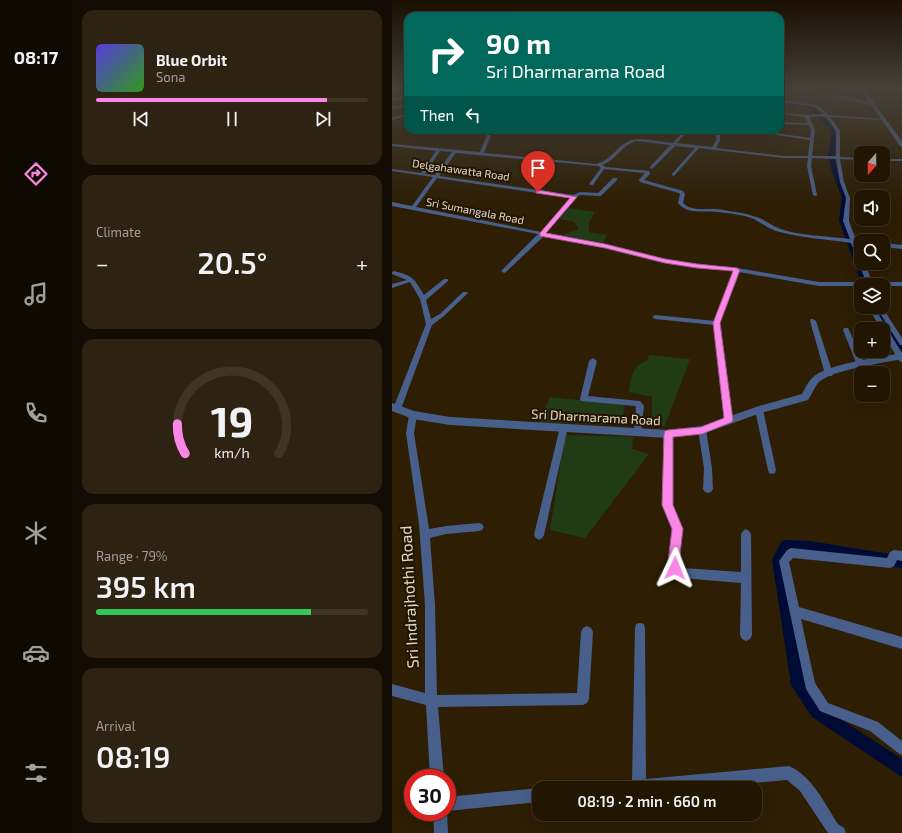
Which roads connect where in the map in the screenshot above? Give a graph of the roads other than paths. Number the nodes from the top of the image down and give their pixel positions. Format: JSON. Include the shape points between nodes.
{"nodes":[{"id":1,"x":811,"y":127,"type":"edge"},
{"id":2,"x":835,"y":127,"type":"edge"},
{"id":3,"x":888,"y":127,"type":"edge"},
{"id":4,"x":489,"y":134,"type":"edge"},
{"id":5,"x":681,"y":134,"type":"edge"},
{"id":6,"x":718,"y":134,"type":"edge"},
{"id":7,"x":775,"y":134,"type":"edge"},
{"id":8,"x":812,"y":139,"type":"junction"},
{"id":9,"x":675,"y":144,"type":"junction"},
{"id":10,"x":392,"y":145,"type":"edge"},
{"id":11,"x":902,"y":145,"type":"edge"},
{"id":12,"x":698,"y":147,"type":"junction"},
{"id":13,"x":713,"y":149,"type":"junction"},
{"id":14,"x":439,"y":150,"type":"junction"},
{"id":15,"x":455,"y":151,"type":"junction"},
{"id":16,"x":481,"y":154,"type":"junction"},
{"id":17,"x":810,"y":157,"type":"junction"},
{"id":18,"x":837,"y":158,"type":"junction"},
{"id":19,"x":854,"y":159,"type":"edge"},
{"id":20,"x":890,"y":160,"type":"edge"},
{"id":21,"x":902,"y":160,"type":"edge"},
{"id":22,"x":601,"y":166,"type":"junction"},
{"id":23,"x":652,"y":168,"type":"dead end"},
{"id":24,"x":392,"y":170,"type":"edge"},
{"id":25,"x":422,"y":175,"type":"junction"},
{"id":26,"x":674,"y":175,"type":"dead end"},
{"id":27,"x":437,"y":177,"type":"junction"},
{"id":28,"x":615,"y":179,"type":"dead end"},
{"id":29,"x":591,"y":184,"type":"dead end"},
{"id":30,"x":816,"y":195,"type":"dead end"},
{"id":31,"x":574,"y":197,"type":"junction"},
{"id":32,"x":392,"y":204,"type":"edge"},
{"id":33,"x":413,"y":208,"type":"junction"},
{"id":34,"x":542,"y":234,"type":"junction"},
{"id":35,"x":853,"y":241,"type":"joint"},
{"id":36,"x":890,"y":245,"type":"edge"},
{"id":37,"x":902,"y":246,"type":"edge"},
{"id":38,"x":737,"y":270,"type":"junction"},
{"id":39,"x":504,"y":271,"type":"dead end"},
{"id":40,"x":394,"y":273,"type":"dead end"},
{"id":41,"x":412,"y":280,"type":"junction"},
{"id":42,"x":446,"y":280,"type":"dead end"},
{"id":43,"x":902,"y":284,"type":"edge"},
{"id":44,"x":890,"y":285,"type":"edge"},
{"id":45,"x":392,"y":286,"type":"edge"},
{"id":46,"x":854,"y":286,"type":"edge"},
{"id":47,"x":465,"y":293,"type":"dead end"},
{"id":48,"x":423,"y":299,"type":"junction"},
{"id":49,"x":875,"y":314,"type":"edge"},
{"id":50,"x":883,"y":314,"type":"edge"},
{"id":51,"x":655,"y":317,"type":"dead end"},
{"id":52,"x":813,"y":321,"type":"dead end"},
{"id":53,"x":716,"y":323,"type":"junction"},
{"id":54,"x":429,"y":324,"type":"junction"},
{"id":55,"x":846,"y":330,"type":"dead end"},
{"id":56,"x":902,"y":343,"type":"edge"},
{"id":57,"x":901,"y":357,"type":"edge"},
{"id":58,"x":593,"y":361,"type":"dead end"},
{"id":59,"x":861,"y":365,"type":"junction"},
{"id":60,"x":829,"y":374,"type":"junction"},
{"id":61,"x":394,"y":408,"type":"edge"},
{"id":62,"x":759,"y":410,"type":"junction"},
{"id":63,"x":414,"y":415,"type":"junction"},
{"id":64,"x":728,"y":420,"type":"junction"},
{"id":65,"x":564,"y":427,"type":"junction"},
{"id":66,"x":702,"y":430,"type":"junction"},
{"id":67,"x":638,"y":432,"type":"junction"},
{"id":68,"x":668,"y":434,"type":"junction"},
{"id":69,"x":772,"y":470,"type":"dead end"},
{"id":70,"x":708,"y":489,"type":"dead end"},
{"id":71,"x":479,"y":528,"type":"dead end"},
{"id":72,"x":746,"y":534,"type":"dead end"},
{"id":73,"x":424,"y":535,"type":"junction"},
{"id":74,"x":539,"y":535,"type":"dead end"},
{"id":75,"x":895,"y":558,"type":"edge"},
{"id":76,"x":746,"y":578,"type":"junction"},
{"id":77,"x":794,"y":611,"type":"junction"},
{"id":78,"x":640,"y":628,"type":"dead end"},
{"id":79,"x":587,"y":632,"type":"dead end"},
{"id":80,"x":746,"y":635,"type":"dead end"},
{"id":81,"x":902,"y":644,"type":"edge"},
{"id":82,"x":392,"y":690,"type":"edge"},
{"id":83,"x":432,"y":701,"type":"junction"},
{"id":84,"x":902,"y":749,"type":"edge"},
{"id":85,"x":436,"y":769,"type":"edge"},
{"id":86,"x":640,"y":781,"type":"edge"},
{"id":87,"x":697,"y":781,"type":"edge"},
{"id":88,"x":532,"y":796,"type":"edge"},
{"id":89,"x":456,"y":803,"type":"edge"},
{"id":90,"x":440,"y":821,"type":"edge"},
{"id":91,"x":441,"y":833,"type":"edge"},
{"id":92,"x":839,"y":833,"type":"edge"}],
"edges":[{"from":1,"to":8,"type":"street"},
{"from":2,"to":18,"type":"street","via":[[838,131]]},
{"from":3,"to":11,"type":"street"},
{"from":4,"to":16,"type":"street"},
{"from":5,"to":9,"type":"street"},
{"from":6,"to":13,"type":"street","via":[[718,141]]},
{"from":7,"to":8,"type":"street"},
{"from":8,"to":17,"type":"street"},
{"from":9,"to":12,"type":"street"},
{"from":9,"to":22,"type":"street","via":[[634,140]]},
{"from":9,"to":23,"type":"street"},
{"from":10,"to":14,"type":"street"},
{"from":12,"to":13,"type":"street"},
{"from":12,"to":26,"type":"street"},
{"from":13,"to":17,"type":"street","via":[[784,157]]},
{"from":14,"to":15,"type":"street"},
{"from":14,"to":25,"type":"street"},
{"from":15,"to":16,"type":"street"},
{"from":15,"to":27,"type":"street"},
{"from":16,"to":22,"type":"street"},
{"from":17,"to":18,"type":"street"},
{"from":17,"to":30,"type":"street","via":[[809,166]]},
{"from":18,"to":19,"type":"street"},
{"from":18,"to":35,"type":"street","via":[[848,198],[846,221]]},
{"from":20,"to":21,"type":"street"},
{"from":22,"to":29,"type":"street"},
{"from":22,"to":35,"type":"street","via":[[646,172],[648,174],[642,181],[681,192],[683,194],[680,203],[689,209],[728,212],[755,218],[784,231]]},
{"from":24,"to":25,"type":"street","name":"Delgahawatta Road"},
{"from":25,"to":27,"type":"street","name":"Delgahawatta Road"},
{"from":27,"to":31,"type":"street","name":"Delgahawatta Road"},
{"from":27,"to":33,"type":"street"},
{"from":28,"to":31,"type":"street","name":"Delgahawatta Road","via":[[599,194],[580,193]]},
{"from":31,"to":34,"type":"street"},
{"from":32,"to":33,"type":"street","name":"Sri Sumangala Road"},
{"from":33,"to":34,"type":"street","name":"Sri Sumangala Road"},
{"from":34,"to":38,"type":"street","name":"Sri Sumangala Road","via":[[665,261]]},
{"from":34,"to":39,"type":"street"},
{"from":36,"to":37,"type":"street"},
{"from":38,"to":46,"type":"street","name":"Sri Sumangala Road","via":[[819,284]]},
{"from":38,"to":53,"type":"street"},
{"from":40,"to":41,"type":"street"},
{"from":41,"to":45,"type":"street"},
{"from":41,"to":48,"type":"street"},
{"from":42,"to":48,"type":"street"},
{"from":43,"to":44,"type":"street","name":"Sri Sumangala Road"},
{"from":47,"to":54,"type":"street"},
{"from":48,"to":54,"type":"street"},
{"from":49,"to":57,"type":"street"},
{"from":50,"to":56,"type":"street"},
{"from":51,"to":53,"type":"street"},
{"from":52,"to":60,"type":"street"},
{"from":53,"to":64,"type":"street"},
{"from":54,"to":61,"type":"street"},
{"from":55,"to":59,"type":"street"},
{"from":57,"to":59,"type":"street","name":"Sri Dharmarama Road"},
{"from":58,"to":67,"type":"street","via":[[584,398],[638,403]]},
{"from":59,"to":60,"type":"street","name":"Sri Dharmarama Road"},
{"from":60,"to":62,"type":"street","name":"Sri Dharmarama Road","via":[[816,380],[805,397]]},
{"from":61,"to":63,"type":"street","name":"Sri Dharmarama Road"},
{"from":62,"to":64,"type":"street","name":"Sri Dharmarama Road"},
{"from":62,"to":69,"type":"street"},
{"from":63,"to":65,"type":"street","name":"Sri Dharmarama Road","via":[[450,421]]},
{"from":63,"to":73,"type":"street","name":"Sri Indrajhothi Road","via":[[410,433]]},
{"from":64,"to":66,"type":"street","name":"Sri Dharmarama Road"},
{"from":65,"to":67,"type":"street","name":"Sri Dharmarama Road"},
{"from":65,"to":74,"type":"street"},
{"from":66,"to":68,"type":"street","name":"Sri Dharmarama Road"},
{"from":66,"to":70,"type":"street","via":[[708,468]]},
{"from":67,"to":68,"type":"street","name":"Sri Dharmarama Road"},
{"from":68,"to":76,"type":"street","via":[[667,505],[677,529],[675,568],[681,573]]},
{"from":71,"to":73,"type":"street","via":[[446,530]]},
{"from":72,"to":76,"type":"street"},
{"from":73,"to":83,"type":"street","name":"Sri Indrajhothi Road","via":[[430,605]]},
{"from":75,"to":77,"type":"street","via":[[792,553],[784,561]]},
{"from":76,"to":80,"type":"street"},
{"from":77,"to":81,"type":"street"},
{"from":77,"to":84,"type":"street","via":[[810,685],[824,708],[874,726]]},
{"from":78,"to":86,"type":"street"},
{"from":79,"to":83,"type":"street","via":[[583,699]]},
{"from":82,"to":83,"type":"street"},
{"from":83,"to":85,"type":"street","name":"Sri Indrajhothi Road"},
{"from":87,"to":92,"type":"street","via":[[789,773],[805,786],[833,829]]},
{"from":88,"to":89,"type":"street"},
{"from":90,"to":91,"type":"street"}]}
